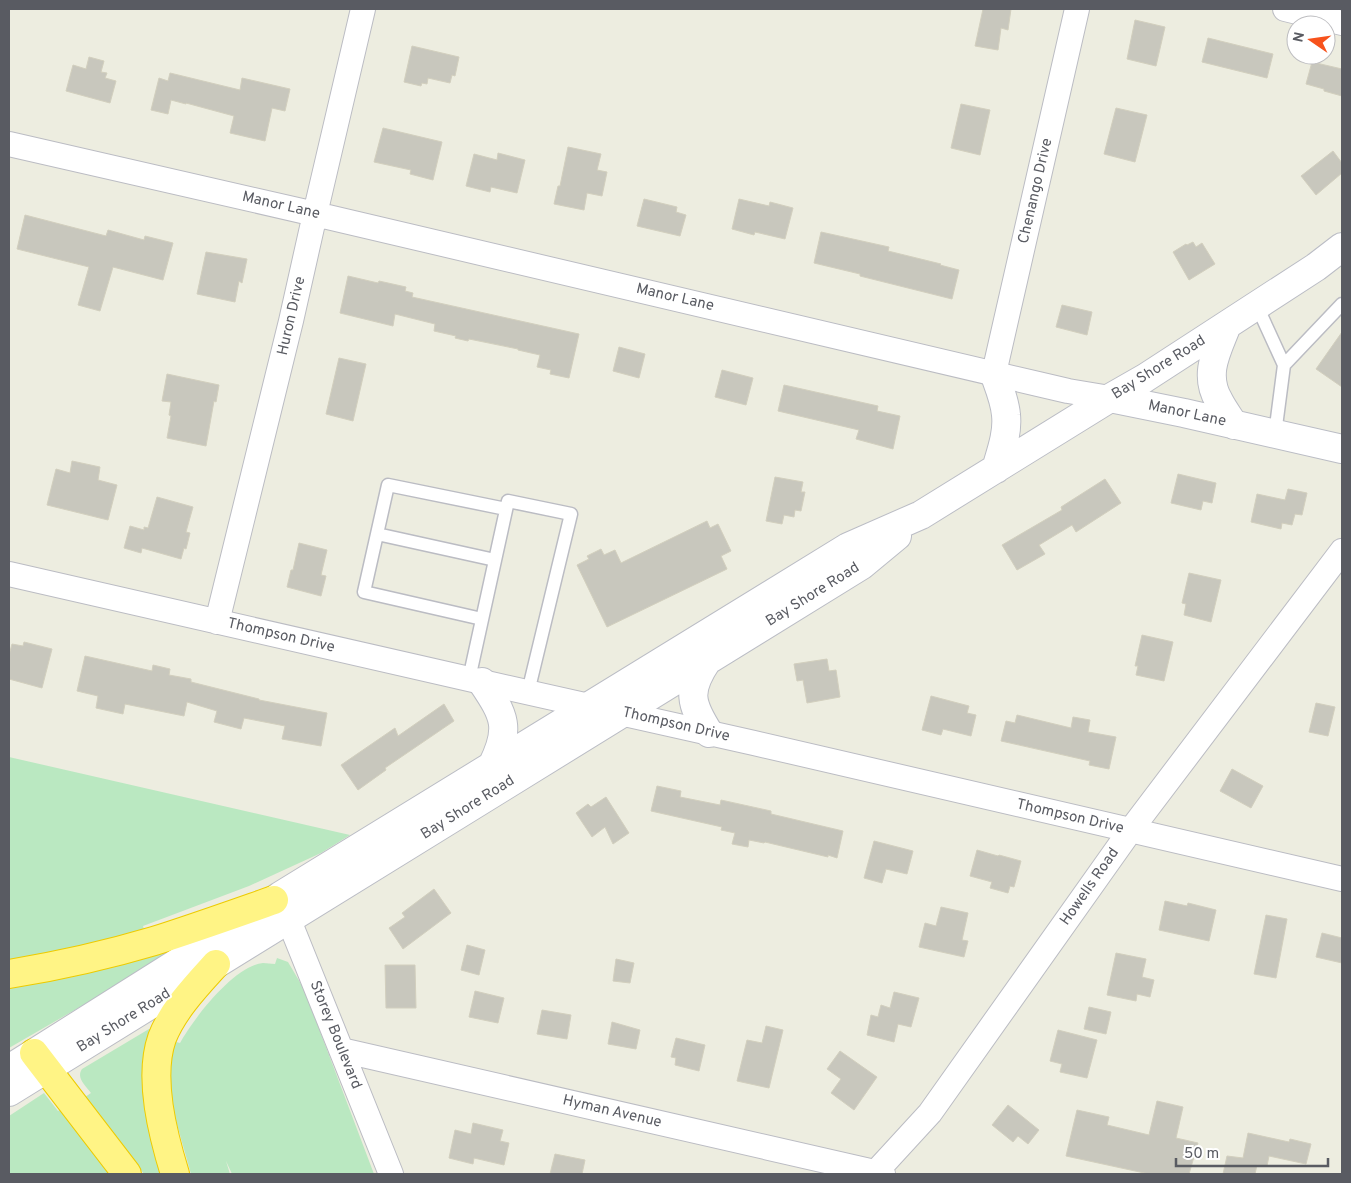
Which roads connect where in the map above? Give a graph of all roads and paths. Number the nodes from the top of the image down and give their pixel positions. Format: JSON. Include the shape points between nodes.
{"nodes":[{"id":1,"x":364,"y":9,"type":"edge"},
{"id":2,"x":1077,"y":9,"type":"edge"},
{"id":3,"x":1285,"y":9,"type":"edge"},
{"id":4,"x":1342,"y":23,"type":"edge"},
{"id":5,"x":9,"y":144,"type":"edge"},
{"id":6,"x":315,"y":214,"type":"junction"},
{"id":7,"x":1342,"y":247,"type":"edge"},
{"id":8,"x":1342,"y":304,"type":"edge"},
{"id":9,"x":1257,"y":306,"type":"junction"},
{"id":10,"x":1227,"y":325,"type":"junction"},
{"id":11,"x":1284,"y":365,"type":"junction"},
{"id":12,"x":994,"y":373,"type":"junction"},
{"id":13,"x":1110,"y":398,"type":"junction"},
{"id":14,"x":1234,"y":424,"type":"junction"},
{"id":15,"x":1275,"y":434,"type":"junction"},
{"id":16,"x":1342,"y":450,"type":"edge"},
{"id":17,"x":996,"y":469,"type":"junction"},
{"id":18,"x":506,"y":509,"type":"junction"},
{"id":19,"x":921,"y":515,"type":"junction"},
{"id":20,"x":377,"y":534,"type":"junction"},
{"id":21,"x":1342,"y":551,"type":"edge"},
{"id":22,"x":495,"y":560,"type":"junction"},
{"id":23,"x":9,"y":574,"type":"edge"},
{"id":24,"x":482,"y":619,"type":"junction"},
{"id":25,"x":218,"y":622,"type":"junction"},
{"id":26,"x":707,"y":661,"type":"junction"},
{"id":27,"x":476,"y":681,"type":"junction"},
{"id":28,"x":528,"y":692,"type":"junction"},
{"id":29,"x":590,"y":706,"type":"junction"},
{"id":30,"x":621,"y":713,"type":"junction"},
{"id":31,"x":709,"y":733,"type":"junction"},
{"id":32,"x":492,"y":766,"type":"junction"},
{"id":33,"x":1130,"y":830,"type":"junction"},
{"id":34,"x":1342,"y":879,"type":"edge"},
{"id":35,"x":281,"y":905,"type":"junction"},
{"id":36,"x":216,"y":964,"type":"junction"},
{"id":37,"x":9,"y":974,"type":"edge"},
{"id":38,"x":341,"y":1050,"type":"junction"},
{"id":39,"x":40,"y":1061,"type":"junction"},
{"id":40,"x":9,"y":1070,"type":"edge"},
{"id":41,"x":9,"y":1092,"type":"edge"},
{"id":42,"x":127,"y":1174,"type":"edge"},
{"id":43,"x":176,"y":1174,"type":"edge"},
{"id":44,"x":391,"y":1174,"type":"edge"},
{"id":45,"x":877,"y":1174,"type":"edge"}],
"edges":[{"from":1,"to":6,"type":"street","name":"Huron Drive"},
{"from":2,"to":12,"type":"street","name":"Chenango Drive"},
{"from":3,"to":4,"type":"street"},
{"from":5,"to":6,"type":"street","name":"Manor Lane"},
{"from":6,"to":12,"type":"street","name":"Manor Lane"},
{"from":6,"to":25,"type":"street","name":"Huron Drive"},
{"from":7,"to":9,"type":"main road","name":"Bay Shore Road"},
{"from":8,"to":11,"type":"lane"},
{"from":9,"to":10,"type":"main road","name":"Bay Shore Road"},
{"from":9,"to":11,"type":"lane"},
{"from":10,"to":13,"type":"main road","name":"Bay Shore Road"},
{"from":10,"to":14,"type":"main road","via":[[1213,362],[1211,379],[1218,400]]},
{"from":11,"to":15,"type":"lane"},
{"from":12,"to":13,"type":"street","name":"Manor Lane"},
{"from":12,"to":17,"type":"main road","via":[[1007,416]]},
{"from":13,"to":14,"type":"main road","name":"Manor Lane"},
{"from":13,"to":17,"type":"main road","name":"Bay Shore Road"},
{"from":14,"to":15,"type":"main road","name":"Manor Lane"},
{"from":15,"to":16,"type":"main road","name":"Manor Lane"},
{"from":17,"to":19,"type":"main road","name":"Bay Shore Road"},
{"from":18,"to":20,"type":"lane","via":[[388,485]]},
{"from":18,"to":22,"type":"lane"},
{"from":18,"to":28,"type":"lane","via":[[508,501],[571,514]]},
{"from":19,"to":26,"type":"main road","name":"Bay Shore Road","via":[[862,565]]},
{"from":19,"to":29,"type":"main road","name":"Bay Shore Road","via":[[848,547]]},
{"from":20,"to":22,"type":"lane"},
{"from":20,"to":24,"type":"lane","via":[[364,592]]},
{"from":21,"to":33,"type":"street","name":"Howells Road"},
{"from":22,"to":24,"type":"lane"},
{"from":23,"to":25,"type":"street","name":"Thompson Drive"},
{"from":24,"to":27,"type":"lane"},
{"from":25,"to":27,"type":"street","name":"Thompson Drive"},
{"from":26,"to":30,"type":"main road","name":"Bay Shore Road"},
{"from":26,"to":31,"type":"main road","via":[[693,691],[700,719]]},
{"from":27,"to":28,"type":"street","name":"Thompson Drive"},
{"from":27,"to":32,"type":"main road","via":[[499,709],[504,725],[503,738]]},
{"from":28,"to":29,"type":"street","name":"Thompson Drive"},
{"from":29,"to":30,"type":"street","name":"Thompson Drive"},
{"from":29,"to":32,"type":"main road","name":"Bay Shore Road"},
{"from":30,"to":31,"type":"street","name":"Thompson Drive"},
{"from":30,"to":35,"type":"main road","name":"Bay Shore Road"},
{"from":31,"to":33,"type":"street","name":"Thompson Drive"},
{"from":32,"to":35,"type":"main road","name":"Bay Shore Road"},
{"from":33,"to":34,"type":"street","name":"Thompson Drive"},
{"from":33,"to":45,"type":"street","name":"Howells Road","via":[[930,1113]]},
{"from":35,"to":36,"type":"main road","name":"Bay Shore Road"},
{"from":35,"to":37,"type":"highway","via":[[65,964]]},
{"from":35,"to":38,"type":"street","name":"Storey Boulevard"},
{"from":35,"to":39,"type":"main road","name":"Bay Shore Road"},
{"from":36,"to":39,"type":"main road","name":"Bay Shore Road"},
{"from":36,"to":43,"type":"highway","via":[[173,1018],[159,1051],[156,1070],[158,1093],[166,1141]]},
{"from":38,"to":44,"type":"street","name":"Storey Boulevard"},
{"from":38,"to":45,"type":"street","name":"Hyman Avenue"},
{"from":39,"to":40,"type":"main road","name":"Bay Shore Road"},
{"from":39,"to":41,"type":"main road","name":"Bay Shore Road"},
{"from":39,"to":42,"type":"highway"}]}
